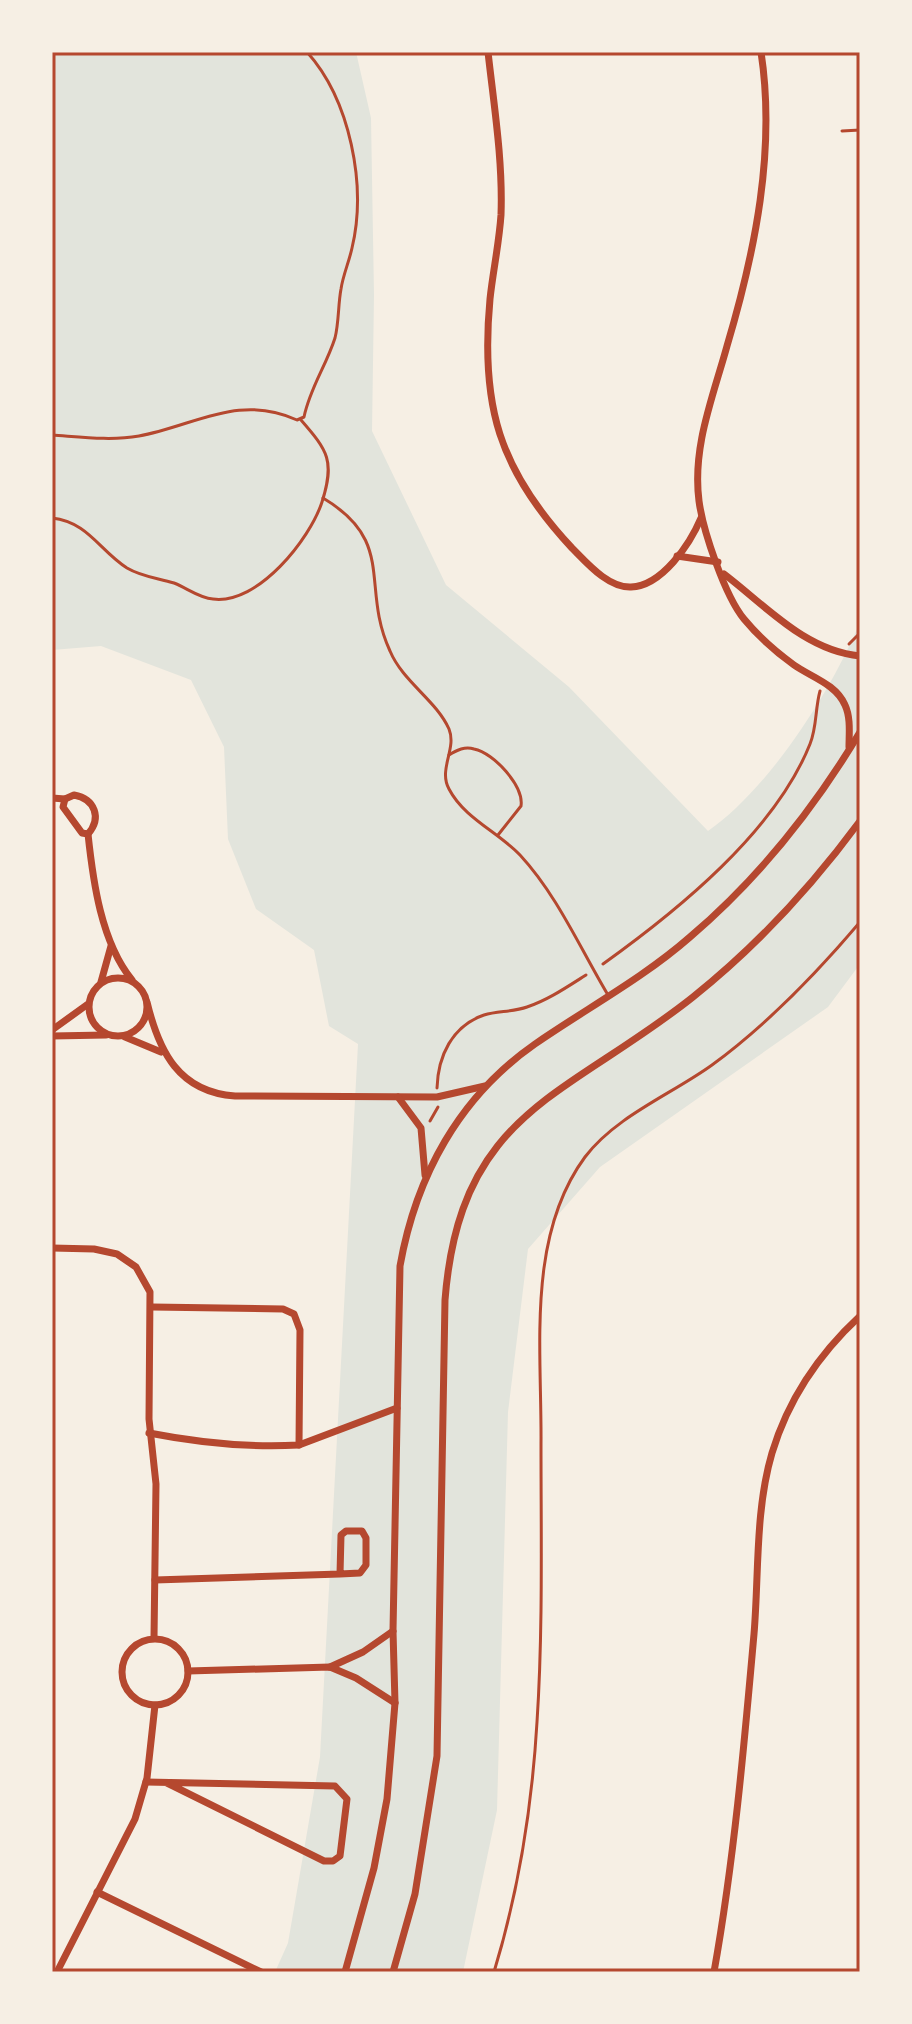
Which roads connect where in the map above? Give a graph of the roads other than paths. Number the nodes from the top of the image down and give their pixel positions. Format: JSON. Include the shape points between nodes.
{"nodes":[{"id":1,"x":307,"y":52,"type":"edge"},
{"id":2,"x":488,"y":52,"type":"edge"},
{"id":3,"x":761,"y":52,"type":"edge"},
{"id":4,"x":301,"y":420,"type":"junction"},
{"id":5,"x":52,"y":435,"type":"edge"},
{"id":6,"x":323,"y":498,"type":"junction"},
{"id":7,"x":702,"y":517,"type":"junction"},
{"id":8,"x":52,"y":518,"type":"edge"},
{"id":9,"x":677,"y":556,"type":"junction"},
{"id":10,"x":718,"y":562,"type":"junction"},
{"id":11,"x":722,"y":572,"type":"junction"},
{"id":12,"x":860,"y":656,"type":"edge"},
{"id":13,"x":860,"y":732,"type":"edge"},
{"id":14,"x":849,"y":751,"type":"junction"},
{"id":15,"x":449,"y":755,"type":"junction"},
{"id":16,"x":52,"y":798,"type":"edge"},
{"id":17,"x":65,"y":799,"type":"junction"},
{"id":18,"x":860,"y":821,"type":"edge"},
{"id":19,"x":88,"y":834,"type":"junction"},
{"id":20,"x":498,"y":835,"type":"junction"},
{"id":21,"x":860,"y":922,"type":"edge"},
{"id":22,"x":111,"y":944,"type":"junction"},
{"id":23,"x":132,"y":981,"type":"junction"},
{"id":24,"x":101,"y":982,"type":"junction"},
{"id":25,"x":610,"y":998,"type":"junction"},
{"id":26,"x":147,"y":1002,"type":"junction"},
{"id":27,"x":88,"y":1004,"type":"junction"},
{"id":28,"x":52,"y":1030,"type":"edge"},
{"id":29,"x":109,"y":1035,"type":"junction"},
{"id":30,"x":52,"y":1036,"type":"edge"},
{"id":31,"x":122,"y":1036,"type":"junction"},
{"id":32,"x":163,"y":1053,"type":"junction"},
{"id":33,"x":485,"y":1086,"type":"junction"},
{"id":34,"x":398,"y":1097,"type":"junction"},
{"id":35,"x":425,"y":1177,"type":"junction"},
{"id":36,"x":52,"y":1248,"type":"edge"},
{"id":37,"x":152,"y":1307,"type":"junction"},
{"id":38,"x":860,"y":1316,"type":"edge"},
{"id":39,"x":397,"y":1408,"type":"junction"},
{"id":40,"x":149,"y":1433,"type":"junction"},
{"id":41,"x":299,"y":1445,"type":"junction"},
{"id":42,"x":340,"y":1574,"type":"junction"},
{"id":43,"x":155,"y":1580,"type":"junction"},
{"id":44,"x":393,"y":1631,"type":"junction"},
{"id":45,"x":154,"y":1638,"type":"junction"},
{"id":46,"x":330,"y":1667,"type":"junction"},
{"id":47,"x":188,"y":1671,"type":"junction"},
{"id":48,"x":395,"y":1703,"type":"junction"},
{"id":49,"x":155,"y":1705,"type":"junction"},
{"id":50,"x":146,"y":1782,"type":"junction"},
{"id":51,"x":167,"y":1783,"type":"junction"},
{"id":52,"x":97,"y":1892,"type":"junction"},
{"id":53,"x":57,"y":1972,"type":"edge"},
{"id":54,"x":261,"y":1972,"type":"edge"},
{"id":55,"x":345,"y":1972,"type":"edge"},
{"id":56,"x":393,"y":1972,"type":"edge"},
{"id":57,"x":494,"y":1972,"type":"edge"},
{"id":58,"x":714,"y":1972,"type":"edge"}],
"edges":[{"from":1,"to":4,"type":"lane","via":[[329,81],[346,121],[355,185],[353,246],[338,324]]},
{"from":2,"to":9,"type":"street","via":[[501,193],[485,360],[497,432],[529,496],[560,535],[609,580],[625,587],[643,586]]},
{"from":3,"to":7,"type":"street","via":[[766,106],[763,180],[739,303],[700,442]]},
{"from":4,"to":5,"type":"lane","via":[[240,411],[202,416],[139,436]]},
{"from":4,"to":6,"type":"lane","via":[[330,463]]},
{"from":6,"to":8,"type":"lane","via":[[305,537],[285,561],[252,589],[225,599],[139,574],[81,527]]},
{"from":6,"to":15,"type":"lane","via":[[350,514],[366,536],[385,641],[399,669],[448,727]]},
{"from":7,"to":9,"type":"street"},
{"from":7,"to":10,"type":"street"},
{"from":9,"to":10,"type":"street"},
{"from":10,"to":11,"type":"street"},
{"from":11,"to":12,"type":"street","via":[[774,617],[841,652]]},
{"from":11,"to":14,"type":"street","via":[[743,618],[781,655],[835,691],[847,709]]},
{"from":13,"to":14,"type":"street"},
{"from":14,"to":25,"type":"street","via":[[788,837],[746,884],[689,938]]},
{"from":15,"to":20,"type":"lane","via":[[449,789],[470,815]]},
{"from":15,"to":20,"type":"lane","via":[[462,748],[478,750],[518,786],[521,806]]},
{"from":16,"to":17,"type":"street"},
{"from":17,"to":19,"type":"street","via":[[63,807]]},
{"from":17,"to":19,"type":"street","via":[[83,797],[95,809],[97,818]]},
{"from":18,"to":56,"type":"street","via":[[808,887],[734,962],[652,1028],[534,1105],[501,1141],[469,1193],[448,1263],[445,1300],[437,1756],[418,1880]]},
{"from":19,"to":22,"type":"street"},
{"from":20,"to":25,"type":"lane","via":[[549,893]]},
{"from":21,"to":57,"type":"lane","via":[[761,1026],[596,1145],[556,1211],[547,1246],[542,1310],[533,1791]]},
{"from":22,"to":23,"type":"street"},
{"from":22,"to":24,"type":"street"},
{"from":23,"to":24,"type":"street","via":[[122,977]]},
{"from":23,"to":26,"type":"street"},
{"from":24,"to":27,"type":"street"},
{"from":25,"to":33,"type":"street","via":[[535,1044]]},
{"from":26,"to":31,"type":"street","via":[[142,1024]]},
{"from":26,"to":32,"type":"street"},
{"from":27,"to":28,"type":"street"},
{"from":27,"to":29,"type":"street","via":[[97,1029]]},
{"from":29,"to":30,"type":"street"},
{"from":29,"to":31,"type":"street"},
{"from":31,"to":32,"type":"street"},
{"from":32,"to":34,"type":"street","via":[[188,1081],[223,1095]]},
{"from":33,"to":34,"type":"street","via":[[437,1097]]},
{"from":33,"to":35,"type":"street"},
{"from":34,"to":35,"type":"street","via":[[421,1128]]},
{"from":35,"to":39,"type":"street","via":[[400,1266]]},
{"from":36,"to":37,"type":"street","via":[[106,1250],[127,1259],[147,1283]]},
{"from":37,"to":40,"type":"street"},
{"from":37,"to":41,"type":"street","via":[[283,1309],[294,1314],[300,1324]]},
{"from":38,"to":58,"type":"street","via":[[807,1378],[772,1452],[762,1502],[739,1794]]},
{"from":39,"to":41,"type":"street"},
{"from":39,"to":44,"type":"street"},
{"from":40,"to":41,"type":"street","via":[[200,1443]]},
{"from":40,"to":43,"type":"street","via":[[156,1484]]},
{"from":42,"to":42,"type":"street","via":[[341,1535],[362,1531],[364,1570]]},
{"from":42,"to":43,"type":"street"},
{"from":43,"to":45,"type":"street"},
{"from":44,"to":46,"type":"street"},
{"from":44,"to":48,"type":"street"},
{"from":45,"to":47,"type":"street","via":[[171,1642],[183,1654]]},
{"from":45,"to":49,"type":"street","via":[[137,1643],[125,1655],[121,1672],[126,1689],[138,1701]]},
{"from":46,"to":47,"type":"street"},
{"from":46,"to":48,"type":"street"},
{"from":47,"to":49,"type":"street","via":[[184,1688],[172,1700]]},
{"from":48,"to":55,"type":"street","via":[[387,1799]]},
{"from":49,"to":50,"type":"street"},
{"from":50,"to":51,"type":"street"},
{"from":50,"to":52,"type":"street","via":[[135,1819]]},
{"from":51,"to":51,"type":"street","via":[[335,1786],[347,1799],[340,1856],[324,1861]]},
{"from":52,"to":53,"type":"street"},
{"from":52,"to":54,"type":"street"}]}
